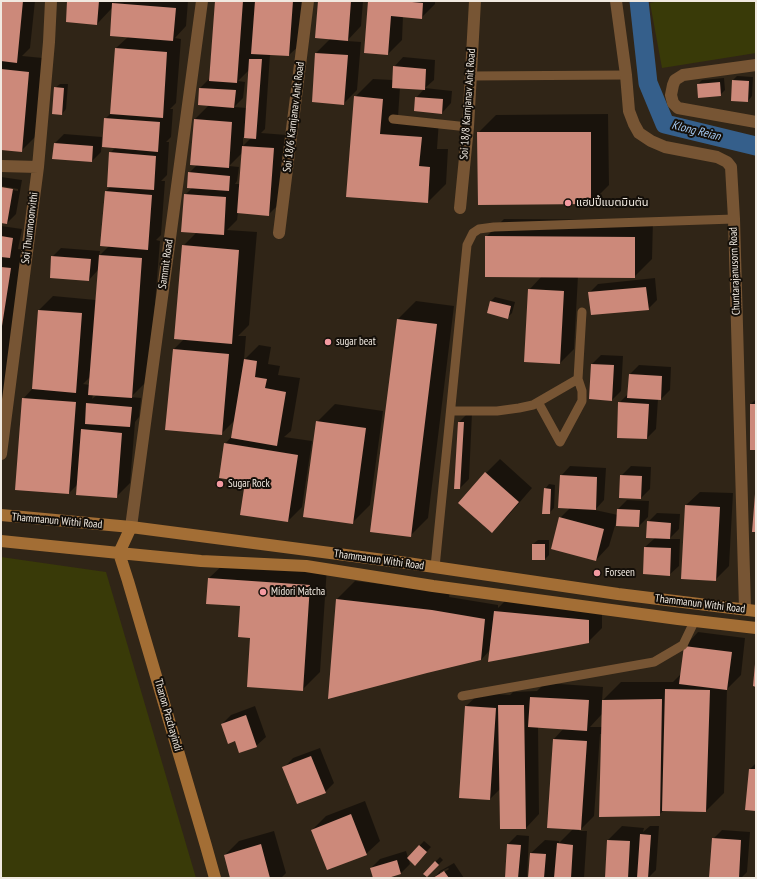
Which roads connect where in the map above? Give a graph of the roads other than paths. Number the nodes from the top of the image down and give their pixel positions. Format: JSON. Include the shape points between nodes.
{"nodes":[{"id":1,"x":51,"y":1,"type":"edge"},
{"id":2,"x":202,"y":1,"type":"edge"},
{"id":3,"x":308,"y":1,"type":"edge"},
{"id":4,"x":475,"y":1,"type":"edge"},
{"id":5,"x":616,"y":1,"type":"edge"},
{"id":6,"x":756,"y":65,"type":"edge"},
{"id":7,"x":626,"y":75,"type":"junction"},
{"id":8,"x":470,"y":76,"type":"junction"},
{"id":9,"x":393,"y":119,"type":"dead end"},
{"id":10,"x":756,"y":122,"type":"edge"},
{"id":11,"x":468,"y":127,"type":"junction"},
{"id":12,"x":1,"y":166,"type":"edge"},
{"id":13,"x":38,"y":167,"type":"junction"},
{"id":14,"x":460,"y":208,"type":"dead end"},
{"id":15,"x":734,"y":219,"type":"junction"},
{"id":16,"x":279,"y":232,"type":"dead end"},
{"id":17,"x":582,"y":312,"type":"dead end"},
{"id":18,"x":578,"y":379,"type":"junction"},
{"id":19,"x":538,"y":402,"type":"junction"},
{"id":20,"x":451,"y":411,"type":"junction"},
{"id":21,"x":1,"y":454,"type":"edge"},
{"id":22,"x":1,"y":515,"type":"edge"},
{"id":23,"x":131,"y":527,"type":"junction"},
{"id":24,"x":1,"y":541,"type":"edge"},
{"id":25,"x":119,"y":554,"type":"junction"},
{"id":26,"x":435,"y":567,"type":"junction"},
{"id":27,"x":750,"y":610,"type":"edge"},
{"id":28,"x":694,"y":622,"type":"junction"},
{"id":29,"x":756,"y":628,"type":"edge"},
{"id":30,"x":462,"y":696,"type":"dead end"},
{"id":31,"x":215,"y":878,"type":"edge"}],
"edges":[{"from":1,"to":13,"type":"street","name":"Soi Thumnoonvithi"},
{"from":2,"to":23,"type":"street","name":"Sammit Road"},
{"from":3,"to":16,"type":"street","name":"Soi 18/6 Karnjanav Anit Road"},
{"from":4,"to":8,"type":"street","name":"Soi 18/8 Karnjanav Anit Road"},
{"from":5,"to":7,"type":"street","name":"Chuntarajanusorn Road"},
{"from":6,"to":10,"type":"street","via":[[683,75],[675,80],[671,95],[673,103],[678,108]]},
{"from":7,"to":8,"type":"lane"},
{"from":7,"to":15,"type":"street","name":"Chuntarajanusorn Road","via":[[629,110],[639,133],[665,147],[717,157],[728,162],[732,175]]},
{"from":8,"to":11,"type":"street","name":"Soi 18/8 Karnjanav Anit Road"},
{"from":9,"to":11,"type":"lane"},
{"from":11,"to":14,"type":"street","name":"Soi 18/8 Karnjanav Anit Road"},
{"from":12,"to":13,"type":"street"},
{"from":13,"to":21,"type":"street","name":"Soi Thumnoonvithi"},
{"from":15,"to":20,"type":"lane","via":[[494,227],[476,231],[470,237],[468,245]]},
{"from":15,"to":27,"type":"street","name":"Chuntarajanusorn Road"},
{"from":17,"to":18,"type":"lane"},
{"from":18,"to":19,"type":"lane"},
{"from":18,"to":19,"type":"lane","via":[[582,400],[560,442]]},
{"from":19,"to":20,"type":"lane","via":[[497,411]]},
{"from":20,"to":26,"type":"lane"},
{"from":22,"to":23,"type":"street","name":"Thammanun Withi Road"},
{"from":23,"to":25,"type":"street"},
{"from":23,"to":26,"type":"street","name":"Thammanun Withi Road"},
{"from":24,"to":25,"type":"street","name":"Thammanun Withi Road"},
{"from":25,"to":28,"type":"street","name":"Thammanun Withi Road","via":[[306,566]]},
{"from":25,"to":31,"type":"street","name":"Thanon Prachayindi"},
{"from":26,"to":27,"type":"street","name":"Thammanun Withi Road","via":[[618,594]]},
{"from":28,"to":29,"type":"street","name":"Thammanun Withi Road"},
{"from":28,"to":30,"type":"lane","via":[[683,645],[654,662]]}]}
